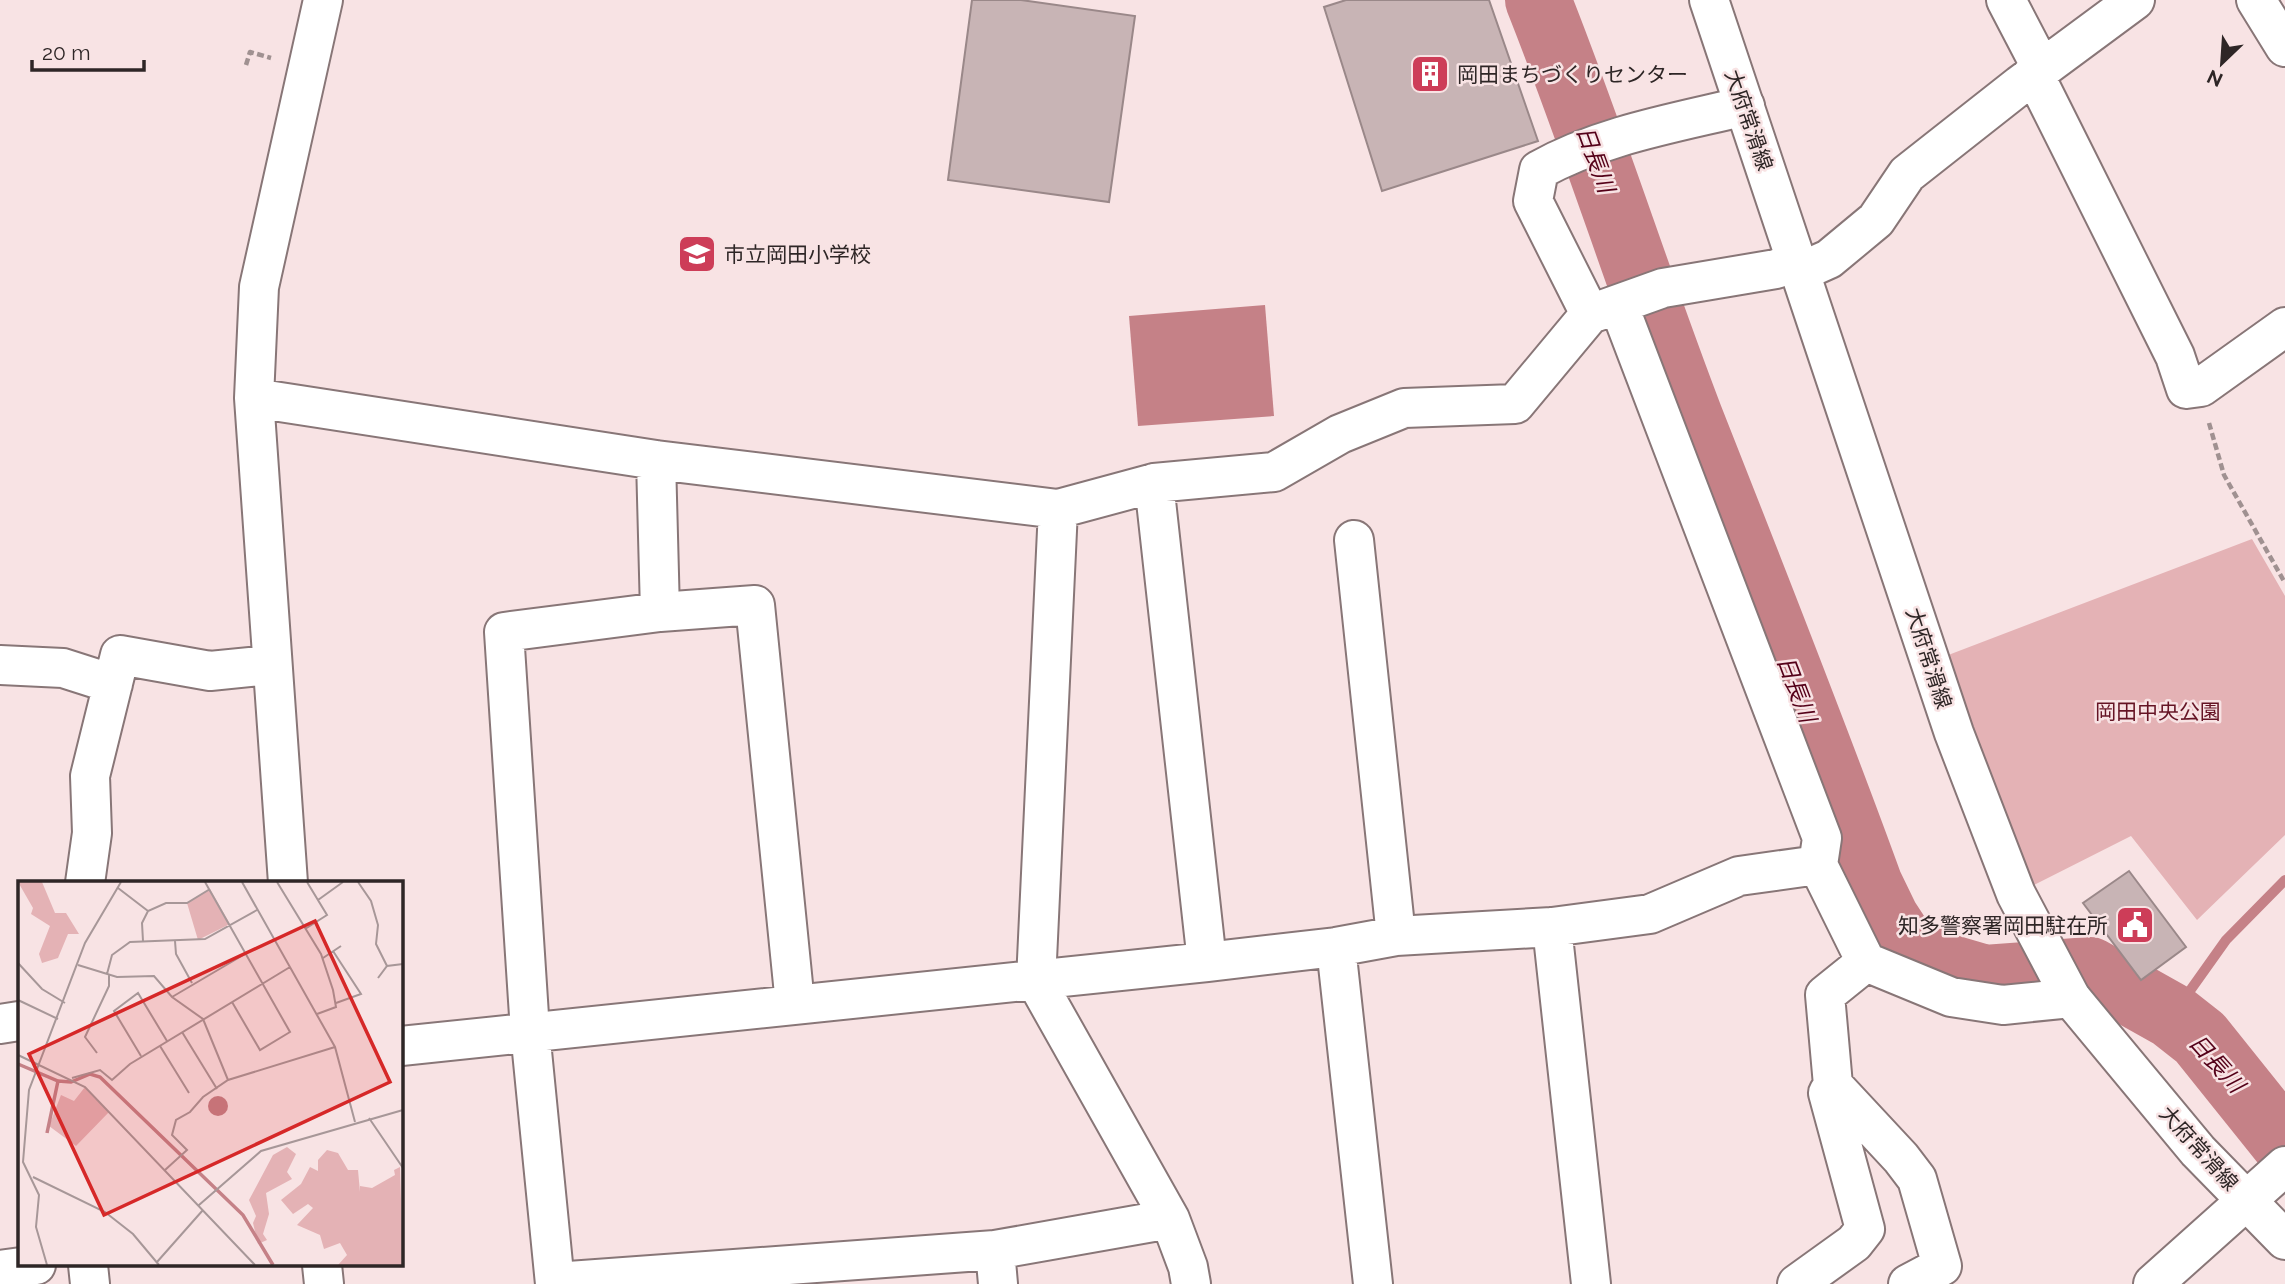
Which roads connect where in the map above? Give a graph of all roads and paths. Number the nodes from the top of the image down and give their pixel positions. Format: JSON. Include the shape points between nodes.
{"nodes":[{"id":1,"x":323,"y":0,"type":"edge"},
{"id":2,"x":1709,"y":0,"type":"edge"},
{"id":3,"x":2006,"y":0,"type":"edge"},
{"id":4,"x":2135,"y":0,"type":"edge"},
{"id":5,"x":2256,"y":0,"type":"edge"},
{"id":6,"x":2285,"y":47,"type":"edge"},
{"id":7,"x":278,"y":61,"type":"dead end"},
{"id":8,"x":246,"y":65,"type":"dead end"},
{"id":9,"x":2037,"y":73,"type":"junction"},
{"id":10,"x":1745,"y":106,"type":"junction"},
{"id":11,"x":1798,"y":266,"type":"junction"},
{"id":12,"x":1611,"y":308,"type":"junction"},
{"id":13,"x":2285,"y":327,"type":"edge"},
{"id":14,"x":2198,"y":388,"type":"junction"},
{"id":15,"x":254,"y":398,"type":"junction"},
{"id":16,"x":656,"y":460,"type":"junction"},
{"id":17,"x":1154,"y":483,"type":"junction"},
{"id":18,"x":1058,"y":509,"type":"junction"},
{"id":19,"x":1354,"y":540,"type":"dead end"},
{"id":20,"x":2285,"y":583,"type":"edge"},
{"id":21,"x":660,"y":612,"type":"junction"},
{"id":22,"x":0,"y":665,"type":"edge"},
{"id":23,"x":270,"y":665,"type":"junction"},
{"id":24,"x":113,"y":684,"type":"junction"},
{"id":25,"x":1818,"y":864,"type":"junction"},
{"id":26,"x":85,"y":881,"type":"edge"},
{"id":27,"x":288,"y":881,"type":"edge"},
{"id":28,"x":1552,"y":927,"type":"junction"},
{"id":29,"x":1396,"y":936,"type":"junction"},
{"id":30,"x":1336,"y":947,"type":"junction"},
{"id":31,"x":1207,"y":962,"type":"junction"},
{"id":32,"x":1866,"y":962,"type":"junction"},
{"id":33,"x":2061,"y":980,"type":"junction"},
{"id":34,"x":1036,"y":981,"type":"junction"},
{"id":35,"x":794,"y":1004,"type":"junction"},
{"id":36,"x":18,"y":1021,"type":"edge"},
{"id":37,"x":0,"y":1024,"type":"edge"},
{"id":38,"x":530,"y":1031,"type":"junction"},
{"id":39,"x":402,"y":1046,"type":"edge"},
{"id":40,"x":1833,"y":1085,"type":"junction"},
{"id":41,"x":2282,"y":1169,"type":"edge"},
{"id":42,"x":2247,"y":1202,"type":"junction"},
{"id":43,"x":1170,"y":1219,"type":"junction"},
{"id":44,"x":2285,"y":1240,"type":"edge"},
{"id":45,"x":29,"y":1266,"type":"edge"},
{"id":46,"x":88,"y":1266,"type":"edge"},
{"id":47,"x":322,"y":1266,"type":"edge"},
{"id":48,"x":996,"y":1267,"type":"edge"},
{"id":49,"x":0,"y":1270,"type":"edge"},
{"id":50,"x":555,"y":1283,"type":"edge"},
{"id":51,"x":90,"y":1284,"type":"edge"},
{"id":52,"x":324,"y":1284,"type":"edge"},
{"id":53,"x":1191,"y":1284,"type":"edge"},
{"id":54,"x":1373,"y":1284,"type":"edge"},
{"id":55,"x":1591,"y":1284,"type":"edge"},
{"id":56,"x":1797,"y":1284,"type":"edge"},
{"id":57,"x":1908,"y":1284,"type":"edge"},
{"id":58,"x":2153,"y":1284,"type":"edge"}],
"edges":[{"from":1,"to":15,"type":"street","via":[[259,287]]},
{"from":2,"to":10,"type":"street","name":"大府常滑線"},
{"from":3,"to":9,"type":"street"},
{"from":4,"to":9,"type":"street"},
{"from":5,"to":6,"type":"street"},
{"from":7,"to":8,"type":"path","via":[[250,52]]},
{"from":9,"to":11,"type":"street","via":[[1907,174],[1876,220],[1829,259]]},
{"from":9,"to":14,"type":"street","via":[[2175,356],[2186,389]]},
{"from":10,"to":11,"type":"street","name":"大府常滑線"},
{"from":10,"to":12,"type":"street","via":[[1612,139],[1572,152],[1539,170],[1533,201]]},
{"from":11,"to":12,"type":"street","via":[[1663,288]]},
{"from":11,"to":33,"type":"street","name":"大府常滑線","via":[[1954,733],[2016,894]]},
{"from":12,"to":17,"type":"street","via":[[1515,404],[1404,408],[1340,434],[1274,472]]},
{"from":12,"to":25,"type":"street","via":[[1822,838]]},
{"from":13,"to":14,"type":"street"},
{"from":14,"to":20,"type":"path","via":[[2224,475]]},
{"from":15,"to":16,"type":"street"},
{"from":15,"to":23,"type":"street"},
{"from":16,"to":18,"type":"street"},
{"from":16,"to":21,"type":"street"},
{"from":17,"to":18,"type":"street"},
{"from":17,"to":31,"type":"street"},
{"from":18,"to":34,"type":"street"},
{"from":19,"to":29,"type":"street"},
{"from":21,"to":35,"type":"street","via":[[755,606]]},
{"from":21,"to":38,"type":"street","via":[[504,632]]},
{"from":22,"to":24,"type":"street","via":[[63,667]]},
{"from":23,"to":24,"type":"street","via":[[210,671],[120,655]]},
{"from":23,"to":27,"type":"street"},
{"from":24,"to":26,"type":"street","via":[[90,776],[92,833]]},
{"from":25,"to":28,"type":"street","via":[[1739,876],[1650,914]]},
{"from":25,"to":32,"type":"street"},
{"from":28,"to":29,"type":"street"},
{"from":28,"to":55,"type":"street"},
{"from":29,"to":30,"type":"street"},
{"from":30,"to":31,"type":"street"},
{"from":30,"to":54,"type":"street"},
{"from":31,"to":34,"type":"street"},
{"from":32,"to":33,"type":"street","via":[[1951,998],[2003,1004]]},
{"from":32,"to":40,"type":"street","via":[[1825,995]]},
{"from":33,"to":42,"type":"street","name":"大府常滑線","via":[[2198,1151]]},
{"from":34,"to":35,"type":"street"},
{"from":34,"to":43,"type":"street"},
{"from":35,"to":38,"type":"street"},
{"from":36,"to":37,"type":"street"},
{"from":38,"to":39,"type":"street"},
{"from":38,"to":50,"type":"street"},
{"from":40,"to":56,"type":"street","via":[[1828,1093],[1864,1229],[1853,1243]]},
{"from":40,"to":57,"type":"street","via":[[1917,1179],[1942,1266]]},
{"from":41,"to":42,"type":"street"},
{"from":42,"to":44,"type":"street","name":"大府常滑線"},
{"from":42,"to":58,"type":"street"},
{"from":43,"to":48,"type":"street"},
{"from":43,"to":53,"type":"street"},
{"from":45,"to":49,"type":"street"},
{"from":46,"to":51,"type":"street"},
{"from":47,"to":52,"type":"street"},
{"from":48,"to":50,"type":"street"}]}
